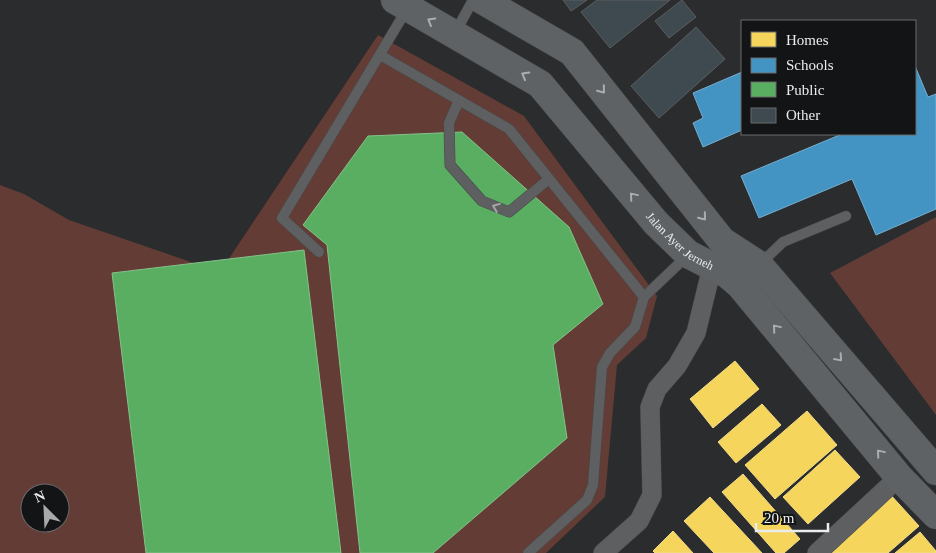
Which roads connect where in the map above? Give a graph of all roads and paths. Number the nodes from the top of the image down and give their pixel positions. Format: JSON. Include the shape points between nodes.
{"nodes":[{"id":1,"x":473,"y":0,"type":"edge"},
{"id":2,"x":482,"y":0,"type":"edge"},
{"id":3,"x":405,"y":2,"type":"edge"},
{"id":4,"x":454,"y":34,"type":"junction"},
{"id":5,"x":380,"y":55,"type":"junction"},
{"id":6,"x":459,"y":100,"type":"junction"},
{"id":7,"x":549,"y":179,"type":"junction"},
{"id":8,"x":846,"y":216,"type":"dead end"},
{"id":9,"x":319,"y":252,"type":"dead end"},
{"id":10,"x":688,"y":254,"type":"junction"},
{"id":11,"x":712,"y":267,"type":"junction"},
{"id":12,"x":749,"y":275,"type":"junction"},
{"id":13,"x":644,"y":297,"type":"junction"},
{"id":14,"x":936,"y":471,"type":"edge"},
{"id":15,"x":899,"y":477,"type":"junction"},
{"id":16,"x":936,"y":515,"type":"edge"},
{"id":17,"x":528,"y":553,"type":"edge"},
{"id":18,"x":604,"y":553,"type":"edge"},
{"id":19,"x":817,"y":553,"type":"edge"}],
"edges":[{"from":1,"to":4,"type":"lane"},
{"from":2,"to":12,"type":"main road","name":"Jalan Ayer Jerneh","one_way":true,"via":[[572,52]]},
{"from":4,"to":3,"type":"main road","name":"Jalan Ayer Jerneh","one_way":true},
{"from":3,"to":5,"type":"lane"},
{"from":10,"to":4,"type":"main road","name":"Jalan Ayer Jerneh","one_way":true,"via":[[656,224],[540,84]]},
{"from":5,"to":6,"type":"lane"},
{"from":5,"to":9,"type":"lane","via":[[282,218]]},
{"from":6,"to":7,"type":"lane","via":[[509,129]]},
{"from":7,"to":6,"type":"lane","one_way":true,"via":[[509,212],[482,202],[450,165],[449,123]]},
{"from":7,"to":13,"type":"lane"},
{"from":8,"to":12,"type":"lane","via":[[783,242]]},
{"from":10,"to":11,"type":"main road","name":"Jalan Ayer Jerneh"},
{"from":10,"to":13,"type":"lane"},
{"from":11,"to":12,"type":"main road","name":"Jalan Ayer Jerneh","via":[[727,274]]},
{"from":11,"to":18,"type":"street","via":[[696,333],[677,366],[657,389],[650,407],[652,495],[639,521]]},
{"from":12,"to":14,"type":"main road","name":"Jalan Ayer Jerneh","one_way":true},
{"from":15,"to":12,"type":"main road","name":"Jalan Ayer Jerneh","one_way":true},
{"from":13,"to":17,"type":"lane","via":[[635,327],[610,352],[602,367],[593,485],[587,500]]},
{"from":15,"to":16,"type":"main road","name":"Jalan Ayer Jerneh"},
{"from":15,"to":19,"type":"street"}]}
